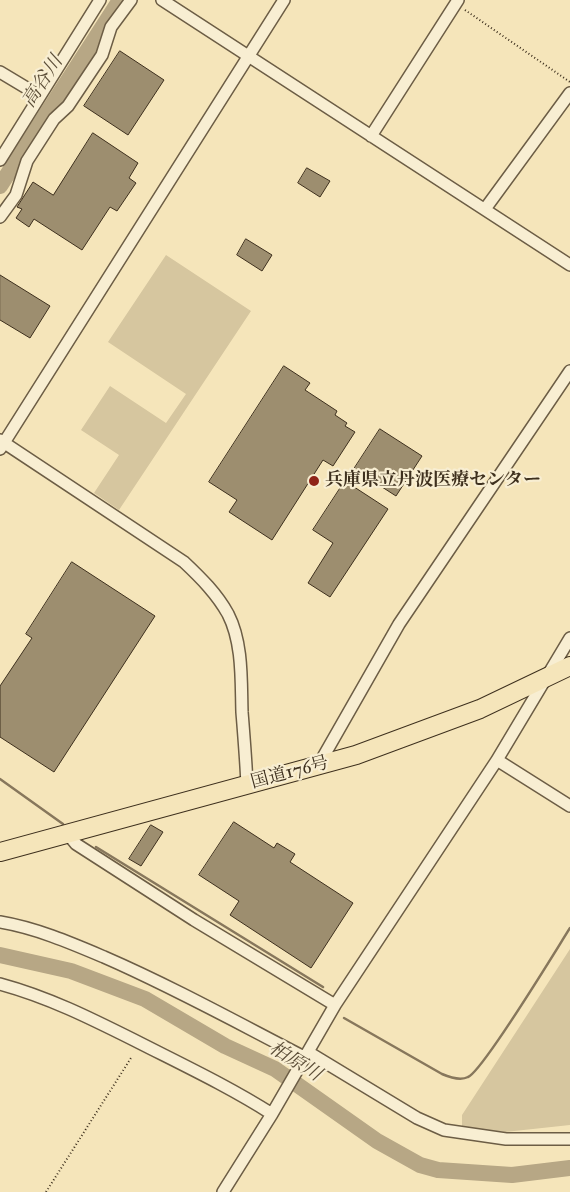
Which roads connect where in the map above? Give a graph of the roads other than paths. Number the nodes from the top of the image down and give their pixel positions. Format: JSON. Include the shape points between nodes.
{"nodes":[{"id":1,"x":100,"y":0,"type":"edge"},
{"id":2,"x":131,"y":0,"type":"edge"},
{"id":3,"x":162,"y":0,"type":"edge"},
{"id":4,"x":284,"y":0,"type":"edge"},
{"id":5,"x":457,"y":2,"type":"edge"},
{"id":6,"x":247,"y":55,"type":"junction"},
{"id":7,"x":0,"y":72,"type":"edge"},
{"id":8,"x":570,"y":93,"type":"edge"},
{"id":9,"x":40,"y":96,"type":"junction"},
{"id":10,"x":371,"y":136,"type":"junction"},
{"id":11,"x":0,"y":160,"type":"edge"},
{"id":12,"x":484,"y":209,"type":"junction"},
{"id":13,"x":0,"y":216,"type":"edge"},
{"id":14,"x":570,"y":264,"type":"edge"},
{"id":15,"x":570,"y":371,"type":"edge"},
{"id":16,"x":1,"y":444,"type":"edge"},
{"id":17,"x":570,"y":638,"type":"edge"},
{"id":18,"x":570,"y":666,"type":"edge"},
{"id":19,"x":545,"y":680,"type":"junction"},
{"id":20,"x":497,"y":760,"type":"junction"},
{"id":21,"x":318,"y":766,"type":"junction"},
{"id":22,"x":247,"y":785,"type":"junction"},
{"id":23,"x":570,"y":806,"type":"edge"},
{"id":24,"x":67,"y":833,"type":"junction"},
{"id":25,"x":0,"y":852,"type":"edge"},
{"id":26,"x":0,"y":922,"type":"edge"},
{"id":27,"x":0,"y":984,"type":"edge"},
{"id":28,"x":335,"y":1005,"type":"junction"},
{"id":29,"x":306,"y":1054,"type":"junction"},
{"id":30,"x":272,"y":1114,"type":"junction"},
{"id":31,"x":570,"y":1138,"type":"edge"},
{"id":32,"x":223,"y":1192,"type":"edge"}],
"edges":[{"from":1,"to":9,"type":"street"},
{"from":2,"to":13,"type":"street","via":[[112,28],[102,55],[27,161],[16,195]]},
{"from":3,"to":6,"type":"street"},
{"from":4,"to":6,"type":"street"},
{"from":5,"to":10,"type":"street"},
{"from":6,"to":10,"type":"street"},
{"from":6,"to":16,"type":"street"},
{"from":7,"to":9,"type":"street"},
{"from":8,"to":12,"type":"street"},
{"from":9,"to":11,"type":"street"},
{"from":10,"to":12,"type":"street"},
{"from":12,"to":14,"type":"street"},
{"from":15,"to":21,"type":"street","via":[[399,624]]},
{"from":16,"to":22,"type":"street","via":[[184,562],[219,599],[236,638]]},
{"from":17,"to":19,"type":"street"},
{"from":18,"to":19,"type":"highway","name":"国道176号"},
{"from":19,"to":20,"type":"street"},
{"from":19,"to":21,"type":"highway","name":"国道176号","via":[[428,730]]},
{"from":20,"to":23,"type":"street"},
{"from":20,"to":28,"type":"street"},
{"from":21,"to":22,"type":"highway","name":"国道176号"},
{"from":22,"to":24,"type":"highway","name":"国道176号"},
{"from":24,"to":25,"type":"highway","name":"国道176号"},
{"from":24,"to":28,"type":"street","via":[[76,844]]},
{"from":26,"to":29,"type":"street","via":[[72,944],[162,982]]},
{"from":27,"to":30,"type":"street","via":[[43,997],[96,1021],[242,1095]]},
{"from":28,"to":29,"type":"street"},
{"from":29,"to":30,"type":"street"},
{"from":29,"to":31,"type":"street","via":[[417,1118],[444,1130],[506,1139]]},
{"from":30,"to":32,"type":"street"}]}
